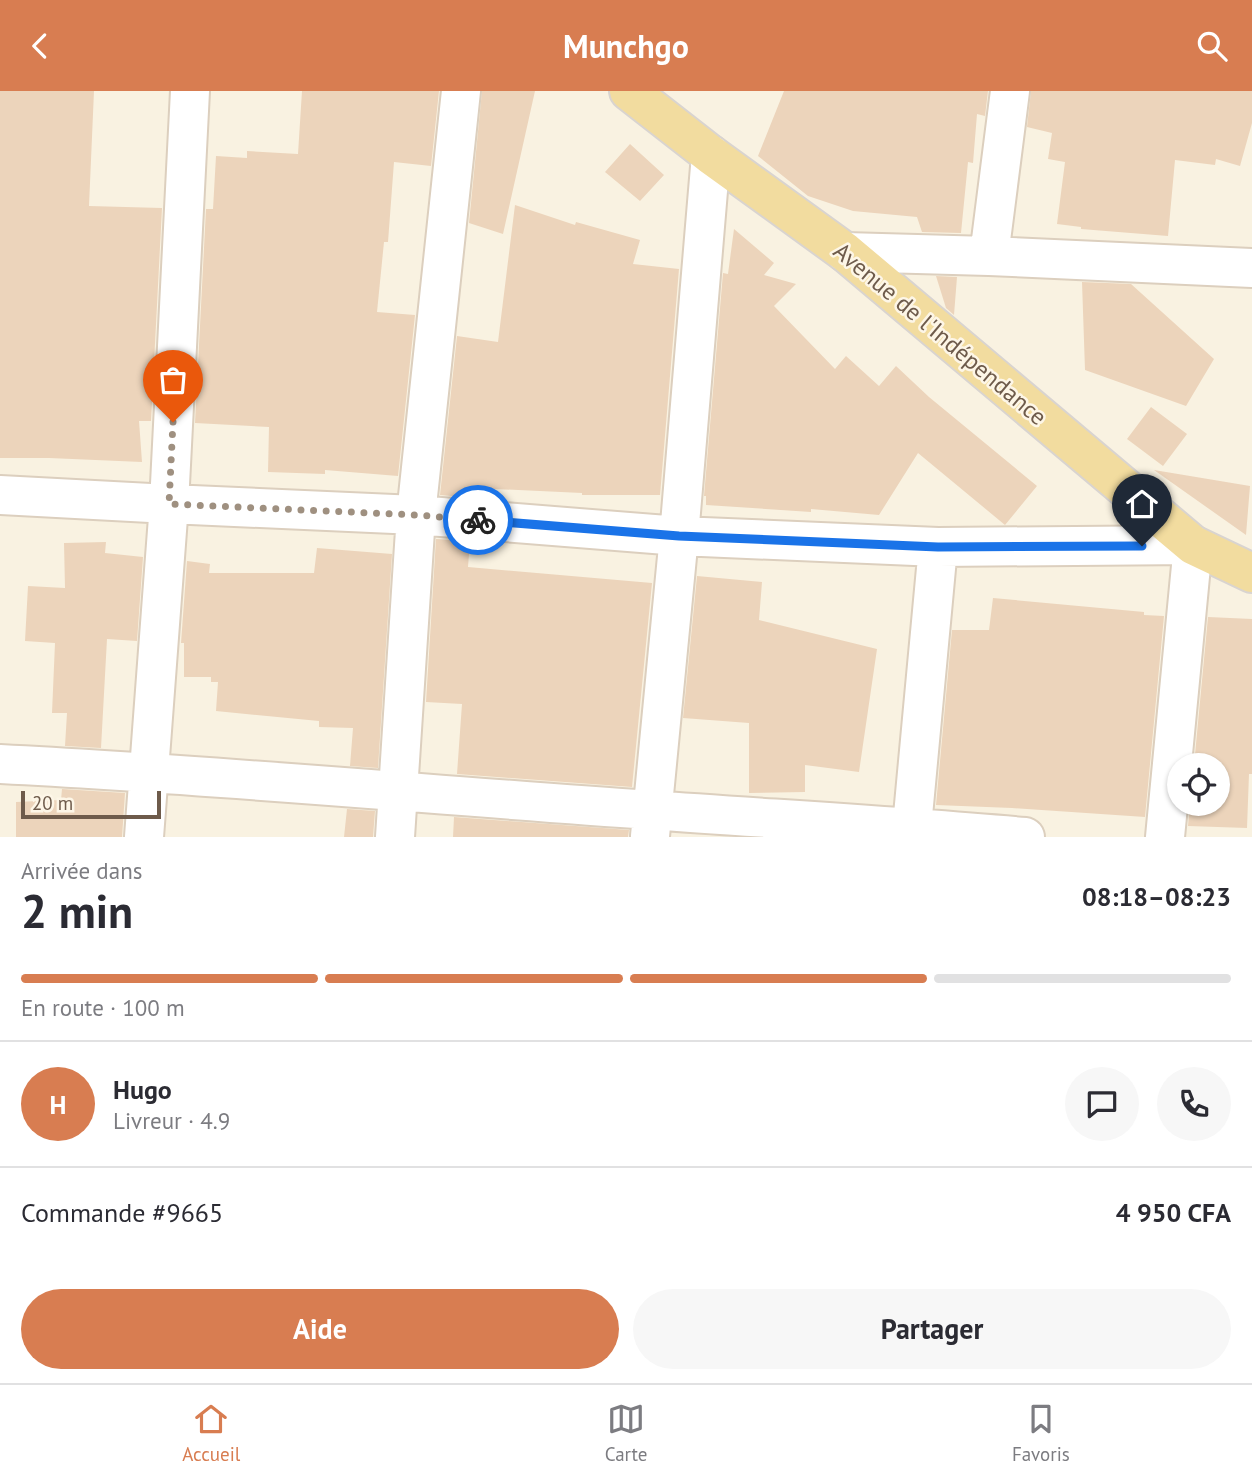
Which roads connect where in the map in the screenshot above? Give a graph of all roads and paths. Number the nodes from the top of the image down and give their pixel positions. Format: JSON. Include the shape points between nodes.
{"nodes":[{"id":1,"x":190,"y":91,"type":"edge"},
{"id":2,"x":461,"y":91,"type":"edge"},
{"id":3,"x":629,"y":91,"type":"edge"},
{"id":4,"x":1010,"y":91,"type":"edge"},
{"id":5,"x":711,"y":155,"type":"junction"},
{"id":6,"x":845,"y":252,"type":"junction"},
{"id":7,"x":989,"y":256,"type":"junction"},
{"id":8,"x":1252,"y":268,"type":"edge"},
{"id":9,"x":0,"y":495,"type":"edge"},
{"id":10,"x":169,"y":504,"type":"junction"},
{"id":11,"x":416,"y":515,"type":"junction"},
{"id":12,"x":679,"y":536,"type":"junction"},
{"id":13,"x":1193,"y":545,"type":"junction"},
{"id":14,"x":938,"y":547,"type":"junction"},
{"id":15,"x":1252,"y":573,"type":"edge"},
{"id":16,"x":0,"y":764,"type":"edge"},
{"id":17,"x":149,"y":772,"type":"junction"},
{"id":18,"x":398,"y":791,"type":"junction"},
{"id":19,"x":651,"y":824,"type":"edge"},
{"id":20,"x":911,"y":832,"type":"edge"},
{"id":21,"x":144,"y":837,"type":"edge"},
{"id":22,"x":395,"y":837,"type":"edge"},
{"id":23,"x":1025,"y":837,"type":"edge"},
{"id":24,"x":1165,"y":837,"type":"edge"}],
"edges":[{"from":1,"to":10,"type":"street"},
{"from":2,"to":11,"type":"street"},
{"from":3,"to":5,"type":"main road","name":"Avenue de l'Indépendance"},
{"from":4,"to":7,"type":"street"},
{"from":5,"to":6,"type":"main road","name":"Avenue de l'Indépendance"},
{"from":5,"to":12,"type":"street"},
{"from":6,"to":7,"type":"street"},
{"from":6,"to":13,"type":"main road","name":"Avenue de l'Indépendance"},
{"from":7,"to":8,"type":"street"},
{"from":9,"to":10,"type":"street"},
{"from":10,"to":11,"type":"street"},
{"from":10,"to":17,"type":"street"},
{"from":11,"to":12,"type":"street"},
{"from":11,"to":18,"type":"street"},
{"from":12,"to":14,"type":"street"},
{"from":12,"to":19,"type":"street"},
{"from":13,"to":14,"type":"street"},
{"from":13,"to":15,"type":"main road","name":"Avenue de l'Indépendance"},
{"from":13,"to":24,"type":"street"},
{"from":14,"to":20,"type":"street"},
{"from":16,"to":17,"type":"street"},
{"from":17,"to":18,"type":"street"},
{"from":17,"to":21,"type":"street"},
{"from":18,"to":19,"type":"street"},
{"from":18,"to":22,"type":"street"},
{"from":19,"to":20,"type":"street"},
{"from":20,"to":23,"type":"street"}]}
